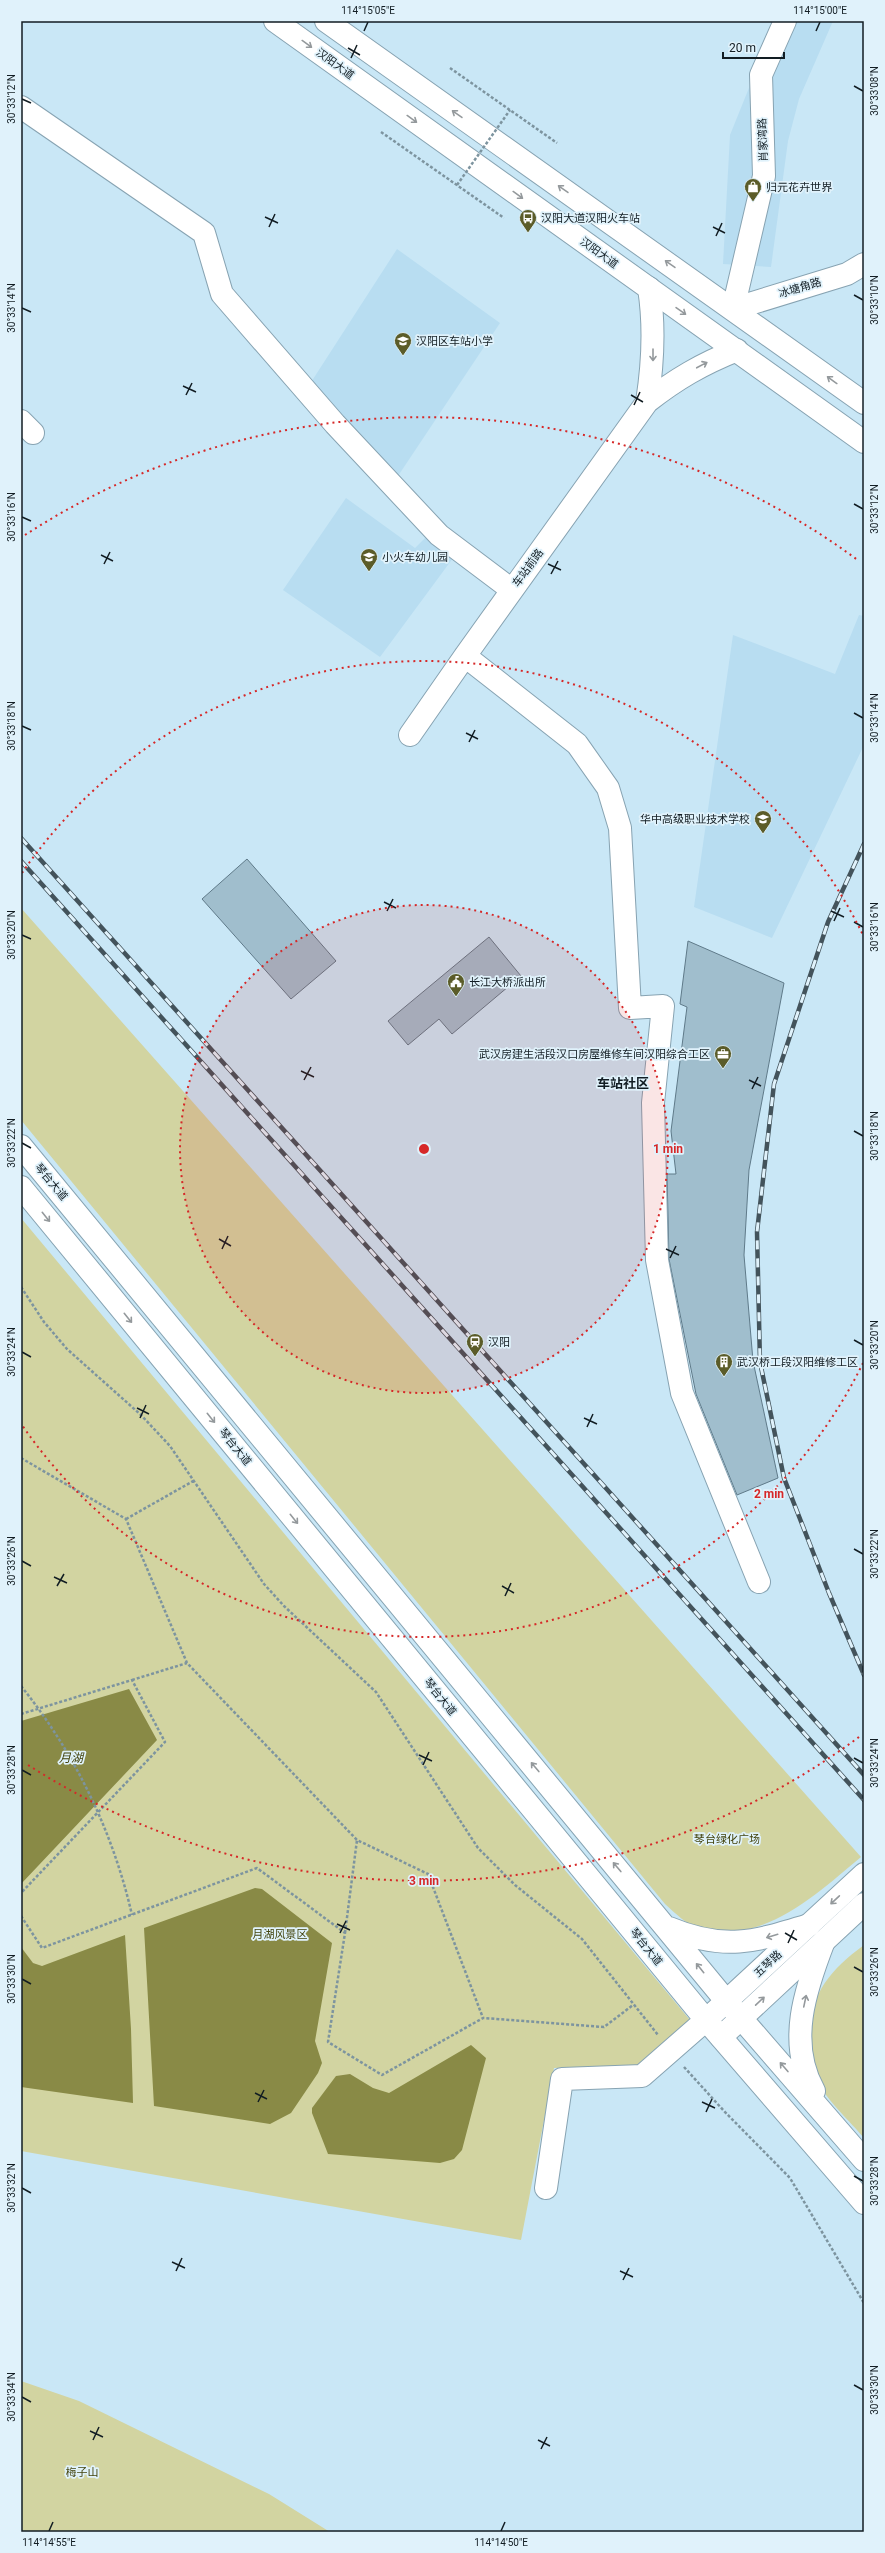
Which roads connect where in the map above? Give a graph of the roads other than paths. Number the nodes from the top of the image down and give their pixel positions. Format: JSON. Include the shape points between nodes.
{"nodes":[{"id":1,"x":275,"y":21,"type":"edge"},
{"id":2,"x":326,"y":21,"type":"edge"},
{"id":3,"x":786,"y":21,"type":"edge"},
{"id":4,"x":21,"y":107,"type":"edge"},
{"id":5,"x":864,"y":264,"type":"edge"},
{"id":6,"x":649,"y":288,"type":"junction"},
{"id":7,"x":733,"y":309,"type":"junction"},
{"id":8,"x":737,"y":350,"type":"junction"},
{"id":9,"x":647,"y":402,"type":"junction"},
{"id":10,"x":864,"y":402,"type":"edge"},
{"id":11,"x":864,"y":442,"type":"edge"},
{"id":12,"x":512,"y":590,"type":"junction"},
{"id":13,"x":465,"y":656,"type":"junction"},
{"id":14,"x":410,"y":735,"type":"dead end"},
{"id":15,"x":21,"y":1146,"type":"edge"},
{"id":16,"x":21,"y":1187,"type":"edge"},
{"id":17,"x":759,"y":1582,"type":"dead end"},
{"id":18,"x":864,"y":1874,"type":"edge"},
{"id":19,"x":864,"y":1904,"type":"edge"},
{"id":20,"x":809,"y":1925,"type":"junction"},
{"id":21,"x":667,"y":1928,"type":"junction"},
{"id":22,"x":824,"y":1941,"type":"junction"},
{"id":23,"x":727,"y":2002,"type":"junction"},
{"id":24,"x":742,"y":2018,"type":"junction"},
{"id":25,"x":706,"y":2020,"type":"junction"},
{"id":26,"x":721,"y":2037,"type":"junction"},
{"id":27,"x":827,"y":2117,"type":"junction"},
{"id":28,"x":864,"y":2160,"type":"edge"},
{"id":29,"x":546,"y":2188,"type":"dead end"},
{"id":30,"x":864,"y":2203,"type":"edge"}],
"edges":[{"from":1,"to":6,"type":"main road","name":"汉阳大道","one_way":true},
{"from":7,"to":2,"type":"main road","one_way":true},
{"from":3,"to":7,"type":"main road","name":"肖家湾路","via":[[761,75],[764,176]]},
{"from":4,"to":12,"type":"main road","via":[[204,233],[222,294],[336,424],[439,534]]},
{"from":5,"to":7,"type":"main road","name":"冰塘角路","via":[[847,274]]},
{"from":6,"to":8,"type":"main road","name":"汉阳大道","one_way":true},
{"from":6,"to":9,"type":"main road","one_way":true,"via":[[653,314],[653,361]]},
{"from":10,"to":7,"type":"main road","one_way":true},
{"from":9,"to":8,"type":"main road","one_way":true,"via":[[676,379],[709,361]]},
{"from":8,"to":11,"type":"main road","name":"汉阳大道"},
{"from":9,"to":12,"type":"main road","name":"车站前路"},
{"from":12,"to":13,"type":"main road","name":"车站前路"},
{"from":13,"to":14,"type":"main road","name":"车站前路"},
{"from":13,"to":17,"type":"main road","via":[[577,744],[608,788],[620,828],[630,1008],[663,1006],[653,1103],[657,1260],[682,1393]]},
{"from":21,"to":15,"type":"main road","name":"琴台大道","one_way":true},
{"from":16,"to":25,"type":"main road","name":"琴台大道","one_way":true},
{"from":18,"to":20,"type":"main road","name":"五琴路","one_way":true},
{"from":19,"to":22,"type":"main road","name":"五琴路"},
{"from":20,"to":21,"type":"main road","one_way":true,"via":[[765,1938],[730,1943],[700,1940]]},
{"from":20,"to":23,"type":"main road","name":"五琴路"},
{"from":23,"to":21,"type":"main road","name":"琴台大道","one_way":true},
{"from":24,"to":22,"type":"main road","name":"五琴路","one_way":true},
{"from":27,"to":22,"type":"main road","one_way":true,"via":[[803,2068],[799,2045],[805,1999]]},
{"from":23,"to":24,"type":"main road","name":"琴台大道"},
{"from":23,"to":25,"type":"main road","name":"五琴路"},
{"from":24,"to":26,"type":"main road","name":"五琴路"},
{"from":27,"to":24,"type":"main road","name":"琴台大道","one_way":true},
{"from":25,"to":26,"type":"main road","name":"琴台大道"},
{"from":25,"to":29,"type":"main road","name":"五琴路","via":[[642,2076],[562,2079]]},
{"from":26,"to":30,"type":"main road","name":"琴台大道"},
{"from":27,"to":28,"type":"main road","name":"琴台大道"}]}
